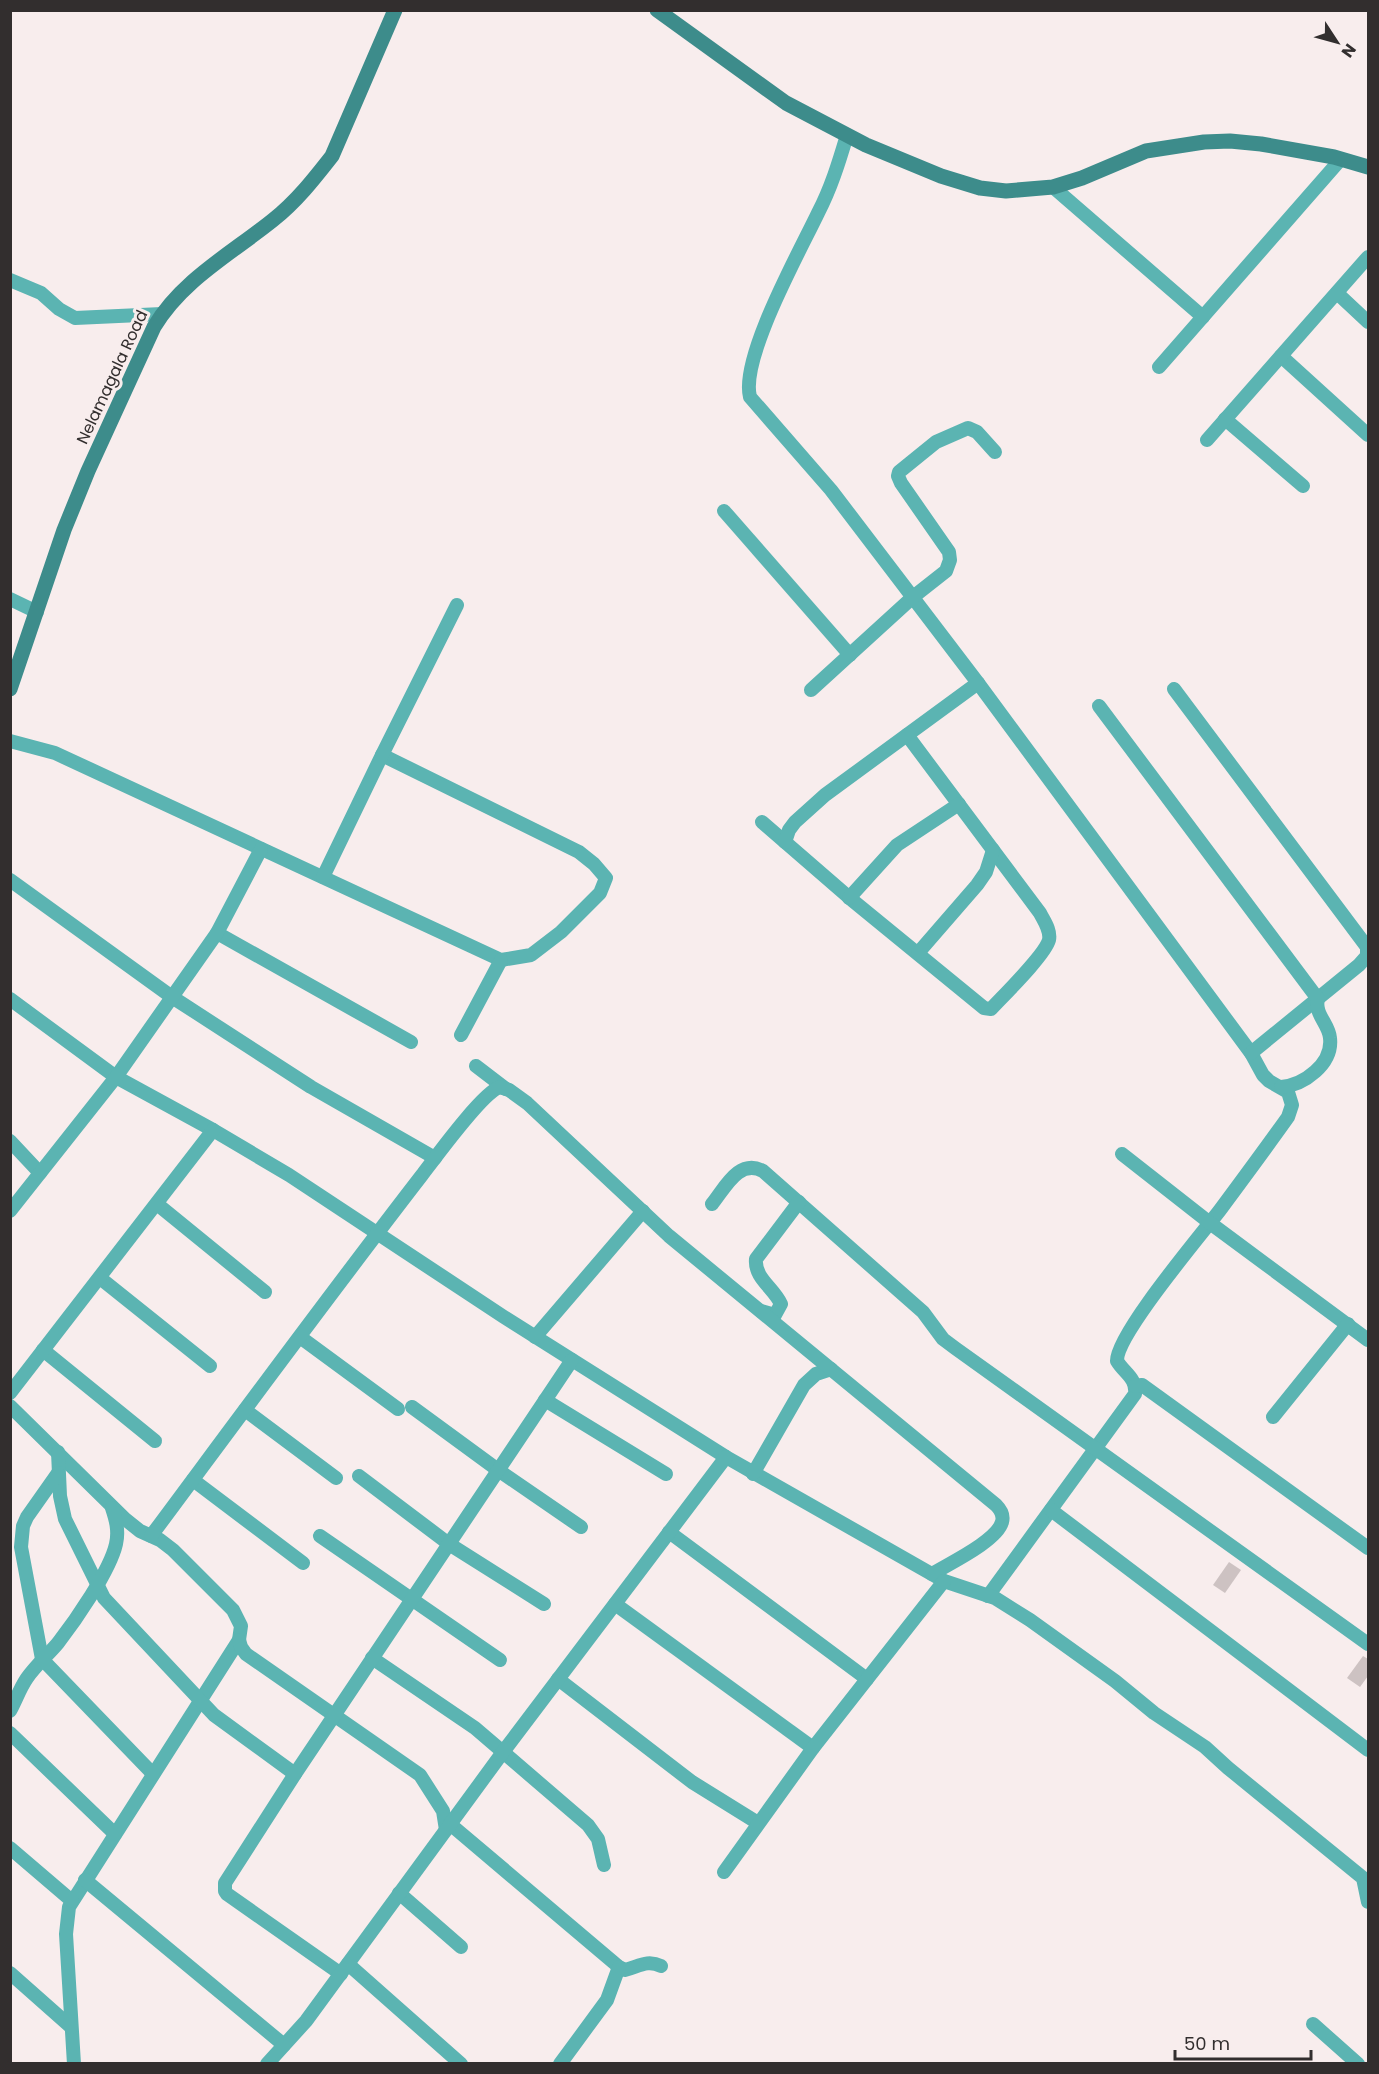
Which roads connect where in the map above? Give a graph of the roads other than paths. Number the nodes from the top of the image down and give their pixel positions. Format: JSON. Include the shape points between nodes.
{"nodes":[{"id":1,"x":395,"y":10,"type":"edge"},
{"id":2,"x":657,"y":10,"type":"edge"},
{"id":3,"x":847,"y":135,"type":"junction"},
{"id":4,"x":1341,"y":159,"type":"junction"},
{"id":5,"x":1368,"y":167,"type":"edge"},
{"id":6,"x":1053,"y":188,"type":"junction"},
{"id":7,"x":1368,"y":257,"type":"edge"},
{"id":8,"x":10,"y":280,"type":"edge"},
{"id":9,"x":1337,"y":293,"type":"junction"},
{"id":10,"x":162,"y":314,"type":"junction"},
{"id":11,"x":1203,"y":317,"type":"junction"},
{"id":12,"x":1368,"y":322,"type":"edge"},
{"id":13,"x":1281,"y":356,"type":"junction"},
{"id":14,"x":1159,"y":367,"type":"dead end"},
{"id":15,"x":1225,"y":419,"type":"junction"},
{"id":16,"x":1368,"y":435,"type":"edge"},
{"id":17,"x":1207,"y":440,"type":"dead end"},
{"id":18,"x":995,"y":452,"type":"dead end"},
{"id":19,"x":1303,"y":486,"type":"dead end"},
{"id":20,"x":724,"y":511,"type":"dead end"},
{"id":21,"x":913,"y":597,"type":"junction"},
{"id":22,"x":10,"y":599,"type":"edge"},
{"id":23,"x":457,"y":605,"type":"dead end"},
{"id":24,"x":37,"y":612,"type":"junction"},
{"id":25,"x":850,"y":655,"type":"junction"},
{"id":26,"x":978,"y":683,"type":"junction"},
{"id":27,"x":10,"y":689,"type":"edge"},
{"id":28,"x":1174,"y":689,"type":"dead end"},
{"id":29,"x":811,"y":690,"type":"dead end"},
{"id":30,"x":1099,"y":706,"type":"dead end"},
{"id":31,"x":907,"y":735,"type":"junction"},
{"id":32,"x":10,"y":741,"type":"edge"},
{"id":33,"x":381,"y":755,"type":"junction"},
{"id":34,"x":959,"y":804,"type":"junction"},
{"id":35,"x":762,"y":822,"type":"dead end"},
{"id":36,"x":786,"y":842,"type":"junction"},
{"id":37,"x":261,"y":849,"type":"junction"},
{"id":38,"x":993,"y":850,"type":"junction"},
{"id":39,"x":323,"y":877,"type":"junction"},
{"id":40,"x":10,"y":880,"type":"edge"},
{"id":41,"x":849,"y":898,"type":"junction"},
{"id":42,"x":218,"y":933,"type":"junction"},
{"id":43,"x":918,"y":953,"type":"junction"},
{"id":44,"x":501,"y":960,"type":"junction"},
{"id":45,"x":172,"y":997,"type":"junction"},
{"id":46,"x":10,"y":999,"type":"edge"},
{"id":47,"x":1318,"y":999,"type":"junction"},
{"id":48,"x":461,"y":1035,"type":"dead end"},
{"id":49,"x":411,"y":1042,"type":"dead end"},
{"id":50,"x":1251,"y":1053,"type":"junction"},
{"id":51,"x":476,"y":1066,"type":"dead end"},
{"id":52,"x":116,"y":1077,"type":"junction"},
{"id":53,"x":1281,"y":1087,"type":"junction"},
{"id":54,"x":506,"y":1089,"type":"junction"},
{"id":55,"x":213,"y":1130,"type":"junction"},
{"id":56,"x":10,"y":1141,"type":"edge"},
{"id":57,"x":1122,"y":1154,"type":"dead end"},
{"id":58,"x":435,"y":1158,"type":"junction"},
{"id":59,"x":40,"y":1173,"type":"junction"},
{"id":60,"x":799,"y":1202,"type":"junction"},
{"id":61,"x":157,"y":1204,"type":"junction"},
{"id":62,"x":712,"y":1204,"type":"dead end"},
{"id":63,"x":10,"y":1211,"type":"edge"},
{"id":64,"x":643,"y":1211,"type":"junction"},
{"id":65,"x":1210,"y":1223,"type":"junction"},
{"id":66,"x":376,"y":1234,"type":"junction"},
{"id":67,"x":100,"y":1278,"type":"junction"},
{"id":68,"x":265,"y":1292,"type":"dead end"},
{"id":69,"x":761,"y":1311,"type":"junction"},
{"id":70,"x":1348,"y":1324,"type":"junction"},
{"id":71,"x":300,"y":1337,"type":"junction"},
{"id":72,"x":535,"y":1337,"type":"junction"},
{"id":73,"x":1368,"y":1340,"type":"edge"},
{"id":74,"x":43,"y":1350,"type":"junction"},
{"id":75,"x":572,"y":1360,"type":"junction"},
{"id":76,"x":210,"y":1366,"type":"dead end"},
{"id":77,"x":831,"y":1370,"type":"junction"},
{"id":78,"x":1135,"y":1386,"type":"junction"},
{"id":79,"x":10,"y":1393,"type":"edge"},
{"id":80,"x":545,"y":1400,"type":"junction"},
{"id":81,"x":10,"y":1406,"type":"edge"},
{"id":82,"x":412,"y":1407,"type":"dead end"},
{"id":83,"x":398,"y":1409,"type":"dead end"},
{"id":84,"x":245,"y":1410,"type":"junction"},
{"id":85,"x":1273,"y":1417,"type":"dead end"},
{"id":86,"x":155,"y":1441,"type":"dead end"},
{"id":87,"x":1096,"y":1448,"type":"junction"},
{"id":88,"x":58,"y":1452,"type":"junction"},
{"id":89,"x":726,"y":1457,"type":"junction"},
{"id":90,"x":498,"y":1470,"type":"junction"},
{"id":91,"x":58,"y":1473,"type":"junction"},
{"id":92,"x":666,"y":1474,"type":"dead end"},
{"id":93,"x":753,"y":1474,"type":"junction"},
{"id":94,"x":360,"y":1476,"type":"dead end"},
{"id":95,"x":336,"y":1478,"type":"dead end"},
{"id":96,"x":193,"y":1480,"type":"junction"},
{"id":97,"x":110,"y":1503,"type":"junction"},
{"id":98,"x":1051,"y":1510,"type":"junction"},
{"id":99,"x":581,"y":1527,"type":"dead end"},
{"id":100,"x":669,"y":1532,"type":"junction"},
{"id":101,"x":151,"y":1536,"type":"junction"},
{"id":102,"x":320,"y":1536,"type":"dead end"},
{"id":103,"x":449,"y":1544,"type":"junction"},
{"id":104,"x":1368,"y":1548,"type":"edge"},
{"id":105,"x":303,"y":1563,"type":"dead end"},
{"id":106,"x":938,"y":1578,"type":"junction"},
{"id":107,"x":97,"y":1586,"type":"junction"},
{"id":108,"x":988,"y":1596,"type":"junction"},
{"id":109,"x":411,"y":1600,"type":"junction"},
{"id":110,"x":544,"y":1604,"type":"dead end"},
{"id":111,"x":615,"y":1604,"type":"junction"},
{"id":112,"x":239,"y":1640,"type":"junction"},
{"id":113,"x":1368,"y":1644,"type":"edge"},
{"id":114,"x":372,"y":1658,"type":"junction"},
{"id":115,"x":42,"y":1659,"type":"junction"},
{"id":116,"x":500,"y":1660,"type":"dead end"},
{"id":117,"x":558,"y":1679,"type":"junction"},
{"id":118,"x":867,"y":1679,"type":"junction"},
{"id":119,"x":201,"y":1700,"type":"junction"},
{"id":120,"x":10,"y":1711,"type":"edge"},
{"id":121,"x":334,"y":1715,"type":"junction"},
{"id":122,"x":10,"y":1733,"type":"edge"},
{"id":123,"x":813,"y":1748,"type":"junction"},
{"id":124,"x":1368,"y":1750,"type":"edge"},
{"id":125,"x":503,"y":1752,"type":"junction"},
{"id":126,"x":153,"y":1774,"type":"junction"},
{"id":127,"x":295,"y":1774,"type":"junction"},
{"id":128,"x":758,"y":1823,"type":"junction"},
{"id":129,"x":448,"y":1827,"type":"junction"},
{"id":130,"x":115,"y":1834,"type":"junction"},
{"id":131,"x":10,"y":1848,"type":"edge"},
{"id":132,"x":604,"y":1865,"type":"dead end"},
{"id":133,"x":724,"y":1872,"type":"dead end"},
{"id":134,"x":85,"y":1880,"type":"junction"},
{"id":135,"x":399,"y":1893,"type":"junction"},
{"id":136,"x":1368,"y":1894,"type":"edge"},
{"id":137,"x":72,"y":1900,"type":"junction"},
{"id":138,"x":461,"y":1947,"type":"dead end"},
{"id":139,"x":661,"y":1966,"type":"dead end"},
{"id":140,"x":619,"y":1967,"type":"junction"},
{"id":141,"x":344,"y":1969,"type":"junction"},
{"id":142,"x":10,"y":1973,"type":"edge"},
{"id":143,"x":1313,"y":2024,"type":"dead end"},
{"id":144,"x":71,"y":2027,"type":"junction"},
{"id":145,"x":284,"y":2045,"type":"junction"},
{"id":146,"x":74,"y":2064,"type":"edge"},
{"id":147,"x":267,"y":2064,"type":"edge"},
{"id":148,"x":461,"y":2064,"type":"edge"},
{"id":149,"x":560,"y":2064,"type":"edge"},
{"id":150,"x":1358,"y":2064,"type":"edge"}],
"edges":[{"from":1,"to":10,"type":"street","name":"Nelamagala Road","via":[[332,156],[317,176],[275,219],[208,268]]},
{"from":2,"to":3,"type":"street","via":[[786,103]]},
{"from":3,"to":6,"type":"street","via":[[941,176],[980,188]]},
{"from":3,"to":21,"type":"street","via":[[819,212],[755,352],[748,389],[750,397],[831,490]]},
{"from":4,"to":5,"type":"street"},
{"from":4,"to":6,"type":"street","via":[[1260,144],[1204,142],[1146,151]]},
{"from":4,"to":11,"type":"street"},
{"from":6,"to":11,"type":"street"},
{"from":7,"to":9,"type":"street"},
{"from":8,"to":10,"type":"street","via":[[41,292],[75,318]]},
{"from":9,"to":12,"type":"street"},
{"from":9,"to":13,"type":"street"},
{"from":10,"to":24,"type":"street","name":"Nelamagala Road","via":[[88,471]]},
{"from":11,"to":14,"type":"street"},
{"from":13,"to":15,"type":"street"},
{"from":13,"to":16,"type":"street"},
{"from":15,"to":17,"type":"street"},
{"from":15,"to":19,"type":"street"},
{"from":18,"to":21,"type":"street","via":[[968,428],[936,442],[899,472],[901,483],[949,552],[950,560],[945,571]]},
{"from":20,"to":25,"type":"street"},
{"from":21,"to":25,"type":"street"},
{"from":21,"to":26,"type":"street"},
{"from":22,"to":24,"type":"street"},
{"from":23,"to":33,"type":"street"},
{"from":24,"to":27,"type":"street","name":"Nelamagala Road"},
{"from":25,"to":29,"type":"street"},
{"from":26,"to":31,"type":"street"},
{"from":26,"to":50,"type":"street"},
{"from":28,"to":47,"type":"street","via":[[1367,947],[1364,961]]},
{"from":30,"to":47,"type":"street"},
{"from":31,"to":34,"type":"street"},
{"from":31,"to":36,"type":"street","via":[[804,812],[789,830]]},
{"from":32,"to":37,"type":"street","via":[[55,753]]},
{"from":33,"to":39,"type":"street"},
{"from":33,"to":44,"type":"street","via":[[579,852],[606,878],[600,893],[561,932],[531,955]]},
{"from":34,"to":38,"type":"street"},
{"from":34,"to":41,"type":"street","via":[[897,845]]},
{"from":35,"to":36,"type":"street"},
{"from":36,"to":41,"type":"street"},
{"from":37,"to":39,"type":"street"},
{"from":37,"to":42,"type":"street"},
{"from":38,"to":43,"type":"street","via":[[981,879]]},
{"from":38,"to":43,"type":"street","via":[[1045,921],[1049,937],[1040,954],[989,1010]]},
{"from":39,"to":44,"type":"street"},
{"from":40,"to":45,"type":"street"},
{"from":41,"to":43,"type":"street"},
{"from":42,"to":45,"type":"street"},
{"from":42,"to":49,"type":"street"},
{"from":44,"to":48,"type":"street"},
{"from":45,"to":52,"type":"street"},
{"from":45,"to":58,"type":"street","via":[[311,1088]]},
{"from":46,"to":52,"type":"street"},
{"from":47,"to":50,"type":"street"},
{"from":47,"to":53,"type":"street","via":[[1317,1008],[1330,1038],[1327,1055],[1301,1082]]},
{"from":50,"to":53,"type":"street","via":[[1263,1075]]},
{"from":51,"to":54,"type":"street"},
{"from":52,"to":55,"type":"street"},
{"from":52,"to":59,"type":"street"},
{"from":53,"to":65,"type":"street","via":[[1292,1101],[1288,1117]]},
{"from":54,"to":58,"type":"street","via":[[496,1088],[488,1094]]},
{"from":54,"to":64,"type":"street","via":[[527,1103]]},
{"from":55,"to":61,"type":"street"},
{"from":55,"to":66,"type":"street"},
{"from":56,"to":59,"type":"street"},
{"from":57,"to":65,"type":"street"},
{"from":58,"to":66,"type":"street"},
{"from":59,"to":63,"type":"street"},
{"from":60,"to":62,"type":"street","via":[[763,1171],[750,1166],[739,1171]]},
{"from":60,"to":69,"type":"street","via":[[756,1259],[756,1270],[782,1304],[775,1315]]},
{"from":60,"to":87,"type":"street","via":[[923,1312],[943,1339]]},
{"from":61,"to":67,"type":"street"},
{"from":61,"to":68,"type":"street"},
{"from":64,"to":69,"type":"street"},
{"from":64,"to":72,"type":"street"},
{"from":65,"to":70,"type":"street"},
{"from":65,"to":78,"type":"street","via":[[1120,1347],[1117,1361]]},
{"from":66,"to":71,"type":"street"},
{"from":66,"to":72,"type":"street"},
{"from":67,"to":74,"type":"street"},
{"from":67,"to":76,"type":"street"},
{"from":69,"to":77,"type":"street"},
{"from":70,"to":73,"type":"street"},
{"from":70,"to":85,"type":"street"},
{"from":71,"to":83,"type":"street"},
{"from":71,"to":84,"type":"street"},
{"from":72,"to":75,"type":"street"},
{"from":74,"to":79,"type":"street"},
{"from":74,"to":86,"type":"street"},
{"from":75,"to":80,"type":"street"},
{"from":75,"to":89,"type":"street"},
{"from":77,"to":93,"type":"street","via":[[816,1374],[804,1385]]},
{"from":77,"to":106,"type":"street","via":[[1003,1514],[1000,1526],[986,1541]]},
{"from":78,"to":87,"type":"street","via":[[1135,1394]]},
{"from":78,"to":104,"type":"street","via":[[1142,1385]]},
{"from":80,"to":90,"type":"street"},
{"from":80,"to":92,"type":"street"},
{"from":81,"to":88,"type":"street"},
{"from":82,"to":90,"type":"street"},
{"from":84,"to":95,"type":"street"},
{"from":84,"to":96,"type":"street"},
{"from":87,"to":98,"type":"street"},
{"from":87,"to":113,"type":"street"},
{"from":88,"to":91,"type":"street"},
{"from":88,"to":97,"type":"street"},
{"from":89,"to":93,"type":"street"},
{"from":89,"to":100,"type":"street"},
{"from":90,"to":99,"type":"street"},
{"from":90,"to":103,"type":"street"},
{"from":91,"to":107,"type":"street","via":[[65,1519]]},
{"from":91,"to":115,"type":"street","via":[[27,1517],[21,1547]]},
{"from":93,"to":106,"type":"street"},
{"from":94,"to":103,"type":"street"},
{"from":96,"to":101,"type":"street"},
{"from":96,"to":105,"type":"street"},
{"from":97,"to":101,"type":"street"},
{"from":97,"to":107,"type":"street","via":[[117,1523],[116,1545]]},
{"from":98,"to":108,"type":"street"},
{"from":98,"to":124,"type":"street"},
{"from":100,"to":111,"type":"street"},
{"from":100,"to":118,"type":"street"},
{"from":101,"to":112,"type":"street","via":[[173,1550],[233,1610],[241,1626]]},
{"from":102,"to":109,"type":"street"},
{"from":103,"to":109,"type":"street"},
{"from":103,"to":110,"type":"street"},
{"from":106,"to":108,"type":"street"},
{"from":106,"to":118,"type":"street"},
{"from":107,"to":115,"type":"street","via":[[58,1643]]},
{"from":107,"to":119,"type":"street","via":[[124,1622]]},
{"from":108,"to":136,"type":"street","via":[[1030,1620],[1205,1747],[1363,1878]]},
{"from":109,"to":114,"type":"street"},
{"from":109,"to":116,"type":"street"},
{"from":111,"to":117,"type":"street"},
{"from":111,"to":123,"type":"street"},
{"from":112,"to":119,"type":"street"},
{"from":112,"to":121,"type":"street","via":[[246,1654]]},
{"from":114,"to":121,"type":"street"},
{"from":114,"to":125,"type":"street","via":[[454,1713]]},
{"from":115,"to":120,"type":"street","via":[[25,1680]]},
{"from":115,"to":126,"type":"street"},
{"from":117,"to":125,"type":"street"},
{"from":117,"to":128,"type":"street","via":[[693,1782]]},
{"from":118,"to":123,"type":"street"},
{"from":119,"to":126,"type":"street"},
{"from":119,"to":127,"type":"street","via":[[214,1715]]},
{"from":121,"to":127,"type":"street"},
{"from":121,"to":129,"type":"street","via":[[420,1775],[443,1811]]},
{"from":122,"to":130,"type":"street"},
{"from":123,"to":128,"type":"street"},
{"from":125,"to":129,"type":"street"},
{"from":125,"to":132,"type":"street","via":[[594,1832]]},
{"from":126,"to":130,"type":"street"},
{"from":127,"to":141,"type":"street","via":[[234,1867],[225,1891]]},
{"from":128,"to":133,"type":"street"},
{"from":129,"to":135,"type":"street"},
{"from":129,"to":140,"type":"street"},
{"from":130,"to":134,"type":"street"},
{"from":131,"to":137,"type":"street"},
{"from":134,"to":137,"type":"street"},
{"from":134,"to":145,"type":"street"},
{"from":135,"to":138,"type":"street"},
{"from":135,"to":141,"type":"street"},
{"from":137,"to":144,"type":"street","via":[[66,1917]]},
{"from":139,"to":140,"type":"street","via":[[647,1962],[625,1970]]},
{"from":140,"to":149,"type":"street","via":[[607,2001]]},
{"from":141,"to":145,"type":"street"},
{"from":141,"to":148,"type":"street"},
{"from":142,"to":144,"type":"street"},
{"from":143,"to":150,"type":"street"},
{"from":144,"to":146,"type":"street"},
{"from":145,"to":147,"type":"street"}]}
